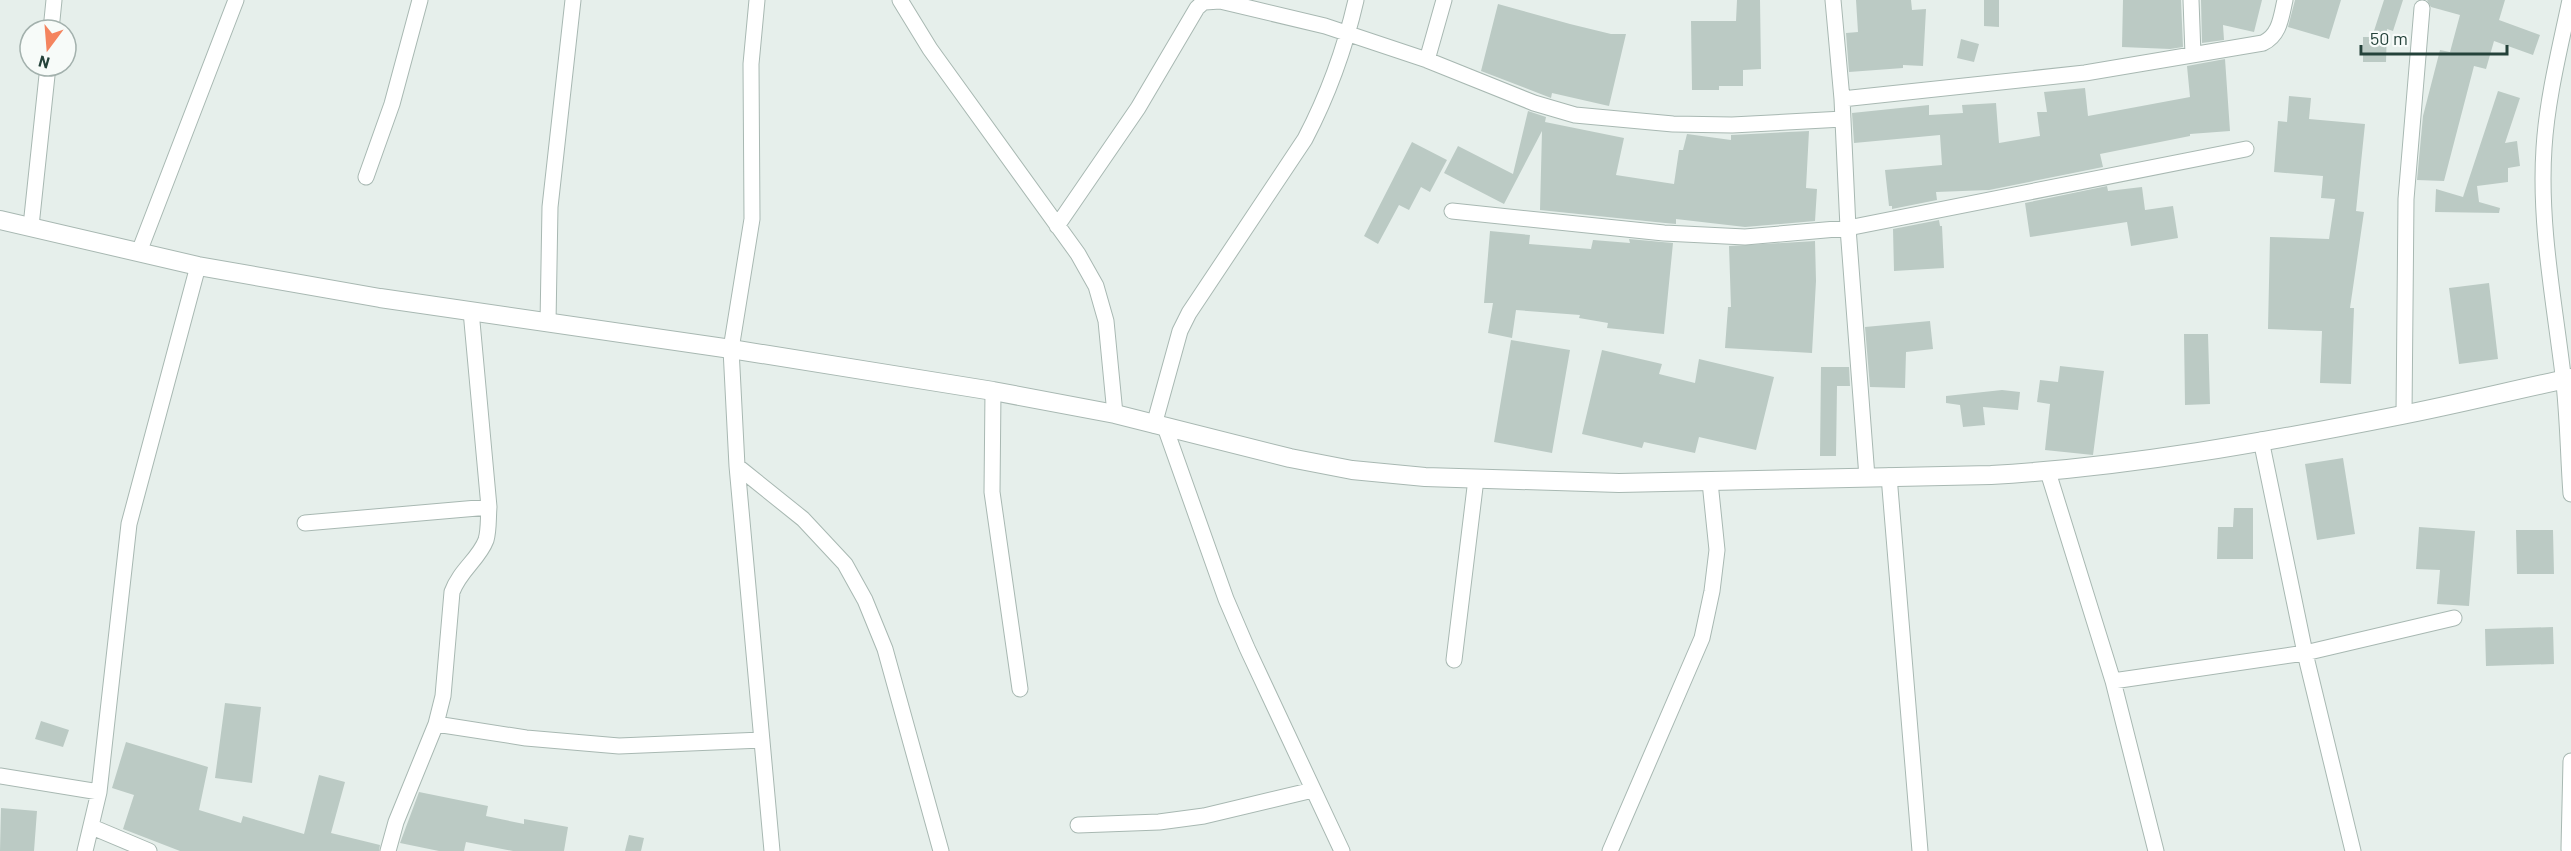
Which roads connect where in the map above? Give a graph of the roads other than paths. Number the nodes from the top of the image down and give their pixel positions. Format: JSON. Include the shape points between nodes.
{"nodes":[{"id":1,"x":54,"y":0,"type":"edge"},
{"id":2,"x":236,"y":0,"type":"edge"},
{"id":3,"x":420,"y":0,"type":"edge"},
{"id":4,"x":573,"y":0,"type":"edge"},
{"id":5,"x":757,"y":0,"type":"edge"},
{"id":6,"x":900,"y":0,"type":"edge"},
{"id":7,"x":1356,"y":0,"type":"edge"},
{"id":8,"x":1444,"y":0,"type":"edge"},
{"id":9,"x":1833,"y":0,"type":"edge"},
{"id":10,"x":2191,"y":0,"type":"edge"},
{"id":11,"x":2285,"y":0,"type":"edge"},
{"id":12,"x":2570,"y":0,"type":"edge"},
{"id":13,"x":1206,"y":1,"type":"edge"},
{"id":14,"x":2422,"y":8,"type":"dead end"},
{"id":15,"x":52,"y":18,"type":"edge"},
{"id":16,"x":1349,"y":34,"type":"junction"},
{"id":17,"x":2193,"y":55,"type":"junction"},
{"id":18,"x":1427,"y":60,"type":"junction"},
{"id":19,"x":47,"y":78,"type":"edge"},
{"id":20,"x":1842,"y":99,"type":"junction"},
{"id":21,"x":1843,"y":118,"type":"junction"},
{"id":22,"x":2246,"y":149,"type":"dead end"},
{"id":23,"x":366,"y":177,"type":"dead end"},
{"id":24,"x":1452,"y":211,"type":"dead end"},
{"id":25,"x":0,"y":220,"type":"edge"},
{"id":26,"x":31,"y":226,"type":"junction"},
{"id":27,"x":1057,"y":226,"type":"junction"},
{"id":28,"x":1848,"y":228,"type":"junction"},
{"id":29,"x":138,"y":252,"type":"junction"},
{"id":30,"x":198,"y":266,"type":"junction"},
{"id":31,"x":471,"y":312,"type":"junction"},
{"id":32,"x":548,"y":323,"type":"junction"},
{"id":33,"x":731,"y":349,"type":"junction"},
{"id":34,"x":2567,"y":379,"type":"edge"},
{"id":35,"x":993,"y":391,"type":"junction"},
{"id":36,"x":1115,"y":414,"type":"junction"},
{"id":37,"x":2404,"y":415,"type":"junction"},
{"id":38,"x":1159,"y":426,"type":"junction"},
{"id":39,"x":2262,"y":440,"type":"junction"},
{"id":40,"x":737,"y":466,"type":"junction"},
{"id":41,"x":2048,"y":472,"type":"junction"},
{"id":42,"x":1889,"y":476,"type":"junction"},
{"id":43,"x":1867,"y":477,"type":"junction"},
{"id":44,"x":1476,"y":479,"type":"junction"},
{"id":45,"x":1710,"y":482,"type":"junction"},
{"id":46,"x":2571,"y":494,"type":"edge"},
{"id":47,"x":489,"y":507,"type":"junction"},
{"id":48,"x":305,"y":523,"type":"dead end"},
{"id":49,"x":2454,"y":618,"type":"dead end"},
{"id":50,"x":2305,"y":653,"type":"junction"},
{"id":51,"x":1454,"y":660,"type":"dead end"},
{"id":52,"x":2114,"y":681,"type":"junction"},
{"id":53,"x":1020,"y":689,"type":"dead end"},
{"id":54,"x":436,"y":724,"type":"junction"},
{"id":55,"x":762,"y":740,"type":"junction"},
{"id":56,"x":2571,"y":761,"type":"edge"},
{"id":57,"x":0,"y":776,"type":"edge"},
{"id":58,"x":1313,"y":790,"type":"junction"},
{"id":59,"x":99,"y":792,"type":"junction"},
{"id":60,"x":1078,"y":825,"type":"dead end"},
{"id":61,"x":92,"y":827,"type":"junction"},
{"id":62,"x":2569,"y":849,"type":"dead end"},
{"id":63,"x":85,"y":851,"type":"edge"},
{"id":64,"x":149,"y":851,"type":"edge"},
{"id":65,"x":388,"y":851,"type":"edge"},
{"id":66,"x":772,"y":851,"type":"edge"},
{"id":67,"x":941,"y":851,"type":"edge"},
{"id":68,"x":1342,"y":851,"type":"edge"},
{"id":69,"x":1610,"y":851,"type":"edge"},
{"id":70,"x":1920,"y":851,"type":"edge"},
{"id":71,"x":2156,"y":851,"type":"edge"},
{"id":72,"x":2353,"y":851,"type":"edge"}],
"edges":[{"from":1,"to":15,"type":"street"},
{"from":2,"to":29,"type":"street"},
{"from":3,"to":23,"type":"street","via":[[392,104]]},
{"from":4,"to":32,"type":"street","via":[[550,207]]},
{"from":5,"to":33,"type":"street","via":[[751,64],[752,219]]},
{"from":6,"to":27,"type":"street","via":[[930,49]]},
{"from":7,"to":16,"type":"street"},
{"from":8,"to":18,"type":"street"},
{"from":9,"to":20,"type":"street"},
{"from":10,"to":17,"type":"street"},
{"from":11,"to":17,"type":"street","via":[[2272,38]]},
{"from":12,"to":34,"type":"street","via":[[2544,148],[2547,249]]},
{"from":13,"to":16,"type":"street","via":[[1220,1]]},
{"from":13,"to":27,"type":"street","via":[[1197,9],[1138,108]]},
{"from":14,"to":37,"type":"street","via":[[2406,199]]},
{"from":16,"to":18,"type":"street"},
{"from":16,"to":38,"type":"street","via":[[1305,140],[1189,313],[1180,332]]},
{"from":17,"to":20,"type":"street","via":[[2085,73]]},
{"from":18,"to":21,"type":"street","via":[[1534,103],[1575,115],[1732,125]]},
{"from":19,"to":26,"type":"street"},
{"from":20,"to":21,"type":"street"},
{"from":21,"to":28,"type":"street"},
{"from":22,"to":28,"type":"street"},
{"from":24,"to":28,"type":"street","via":[[1664,233],[1745,237]]},
{"from":25,"to":26,"type":"street"},
{"from":26,"to":29,"type":"street"},
{"from":27,"to":36,"type":"street","via":[[1096,286],[1107,321]]},
{"from":28,"to":43,"type":"street"},
{"from":29,"to":30,"type":"street"},
{"from":30,"to":31,"type":"street"},
{"from":30,"to":59,"type":"street","via":[[129,524]]},
{"from":31,"to":32,"type":"street"},
{"from":31,"to":47,"type":"street"},
{"from":32,"to":33,"type":"street"},
{"from":33,"to":35,"type":"street"},
{"from":33,"to":40,"type":"street"},
{"from":34,"to":37,"type":"street"},
{"from":34,"to":46,"type":"street"},
{"from":35,"to":36,"type":"street"},
{"from":35,"to":53,"type":"street","via":[[992,492]]},
{"from":36,"to":38,"type":"street"},
{"from":37,"to":39,"type":"street"},
{"from":38,"to":44,"type":"street","via":[[1352,470]]},
{"from":38,"to":58,"type":"street","via":[[1226,599]]},
{"from":39,"to":41,"type":"street"},
{"from":39,"to":50,"type":"street"},
{"from":40,"to":55,"type":"street"},
{"from":40,"to":67,"type":"street","via":[[803,519],[844,564],[865,600],[885,649]]},
{"from":41,"to":42,"type":"street"},
{"from":41,"to":52,"type":"street"},
{"from":42,"to":43,"type":"street"},
{"from":42,"to":70,"type":"street"},
{"from":43,"to":45,"type":"street"},
{"from":44,"to":45,"type":"street"},
{"from":44,"to":51,"type":"street"},
{"from":45,"to":69,"type":"street","via":[[1717,550],[1702,638]]},
{"from":47,"to":48,"type":"street"},
{"from":47,"to":54,"type":"street","via":[[485,542],[457,578],[452,592],[443,696]]},
{"from":49,"to":50,"type":"street"},
{"from":50,"to":52,"type":"street"},
{"from":50,"to":72,"type":"street"},
{"from":52,"to":71,"type":"street"},
{"from":54,"to":55,"type":"street","via":[[526,738],[619,746]]},
{"from":54,"to":65,"type":"street"},
{"from":55,"to":66,"type":"street"},
{"from":56,"to":62,"type":"street"},
{"from":57,"to":59,"type":"street"},
{"from":58,"to":60,"type":"street","via":[[1204,816]]},
{"from":58,"to":68,"type":"street"},
{"from":59,"to":61,"type":"street"},
{"from":61,"to":63,"type":"street"},
{"from":61,"to":64,"type":"street"}]}
